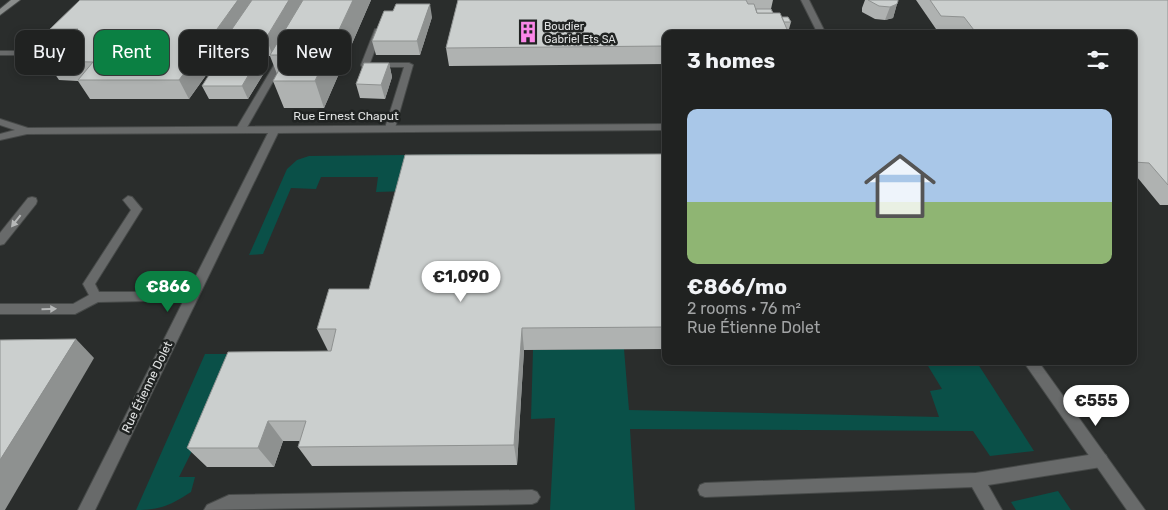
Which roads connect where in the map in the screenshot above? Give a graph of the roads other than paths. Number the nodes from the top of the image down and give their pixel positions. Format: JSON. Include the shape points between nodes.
{"nodes":[{"id":1,"x":16,"y":0,"type":"edge"},
{"id":2,"x":805,"y":0,"type":"edge"},
{"id":3,"x":0,"y":13,"type":"edge"},
{"id":4,"x":380,"y":26,"type":"edge"},
{"id":5,"x":820,"y":30,"type":"edge"},
{"id":6,"x":0,"y":53,"type":"edge"},
{"id":7,"x":15,"y":53,"type":"edge"},
{"id":8,"x":278,"y":65,"type":"edge"},
{"id":9,"x":0,"y":122,"type":"edge"},
{"id":10,"x":662,"y":127,"type":"edge"},
{"id":11,"x":390,"y":128,"type":"junction"},
{"id":12,"x":241,"y":129,"type":"junction"},
{"id":13,"x":275,"y":129,"type":"junction"},
{"id":14,"x":27,"y":131,"type":"junction"},
{"id":15,"x":0,"y":137,"type":"edge"},
{"id":16,"x":128,"y":200,"type":"dead end"},
{"id":17,"x":32,"y":201,"type":"dead end"},
{"id":18,"x":0,"y":241,"type":"edge"},
{"id":19,"x":96,"y":297,"type":"junction"},
{"id":20,"x":192,"y":297,"type":"junction"},
{"id":21,"x":0,"y":309,"type":"edge"},
{"id":22,"x":1033,"y":365,"type":"edge"},
{"id":23,"x":1101,"y":460,"type":"junction"},
{"id":24,"x":976,"y":480,"type":"junction"},
{"id":25,"x":705,"y":490,"type":"dead end"},
{"id":26,"x":532,"y":497,"type":"dead end"},
{"id":27,"x":86,"y":510,"type":"edge"},
{"id":28,"x":212,"y":510,"type":"edge"},
{"id":29,"x":994,"y":510,"type":"edge"},
{"id":30,"x":1137,"y":510,"type":"edge"}],
"edges":[{"from":1,"to":3,"type":"main road"},
{"from":2,"to":5,"type":"street"},
{"from":4,"to":11,"type":"lane","via":[[365,65],[409,65]]},
{"from":6,"to":7,"type":"lane"},
{"from":8,"to":12,"type":"lane"},
{"from":9,"to":14,"type":"street","name":"Rue Ernest Chaput"},
{"from":10,"to":11,"type":"street","name":"Rue Ernest Chaput"},
{"from":11,"to":13,"type":"street","name":"Rue Ernest Chaput"},
{"from":12,"to":13,"type":"street","name":"Rue Ernest Chaput"},
{"from":12,"to":14,"type":"street","name":"Rue Ernest Chaput"},
{"from":13,"to":20,"type":"street","name":"Rue Étienne Dolet"},
{"from":14,"to":15,"type":"street","name":"Rue Ernest Chaput"},
{"from":16,"to":19,"type":"lane","via":[[137,209],[89,284]]},
{"from":17,"to":18,"type":"lane","one_way":true},
{"from":19,"to":20,"type":"lane"},
{"from":21,"to":19,"type":"lane","one_way":true,"via":[[75,309]]},
{"from":20,"to":27,"type":"street","name":"Rue Étienne Dolet"},
{"from":22,"to":23,"type":"street"},
{"from":23,"to":24,"type":"lane"},
{"from":23,"to":30,"type":"street"},
{"from":24,"to":25,"type":"lane"},
{"from":24,"to":29,"type":"lane"},
{"from":26,"to":28,"type":"lane","via":[[229,503]]}]}
